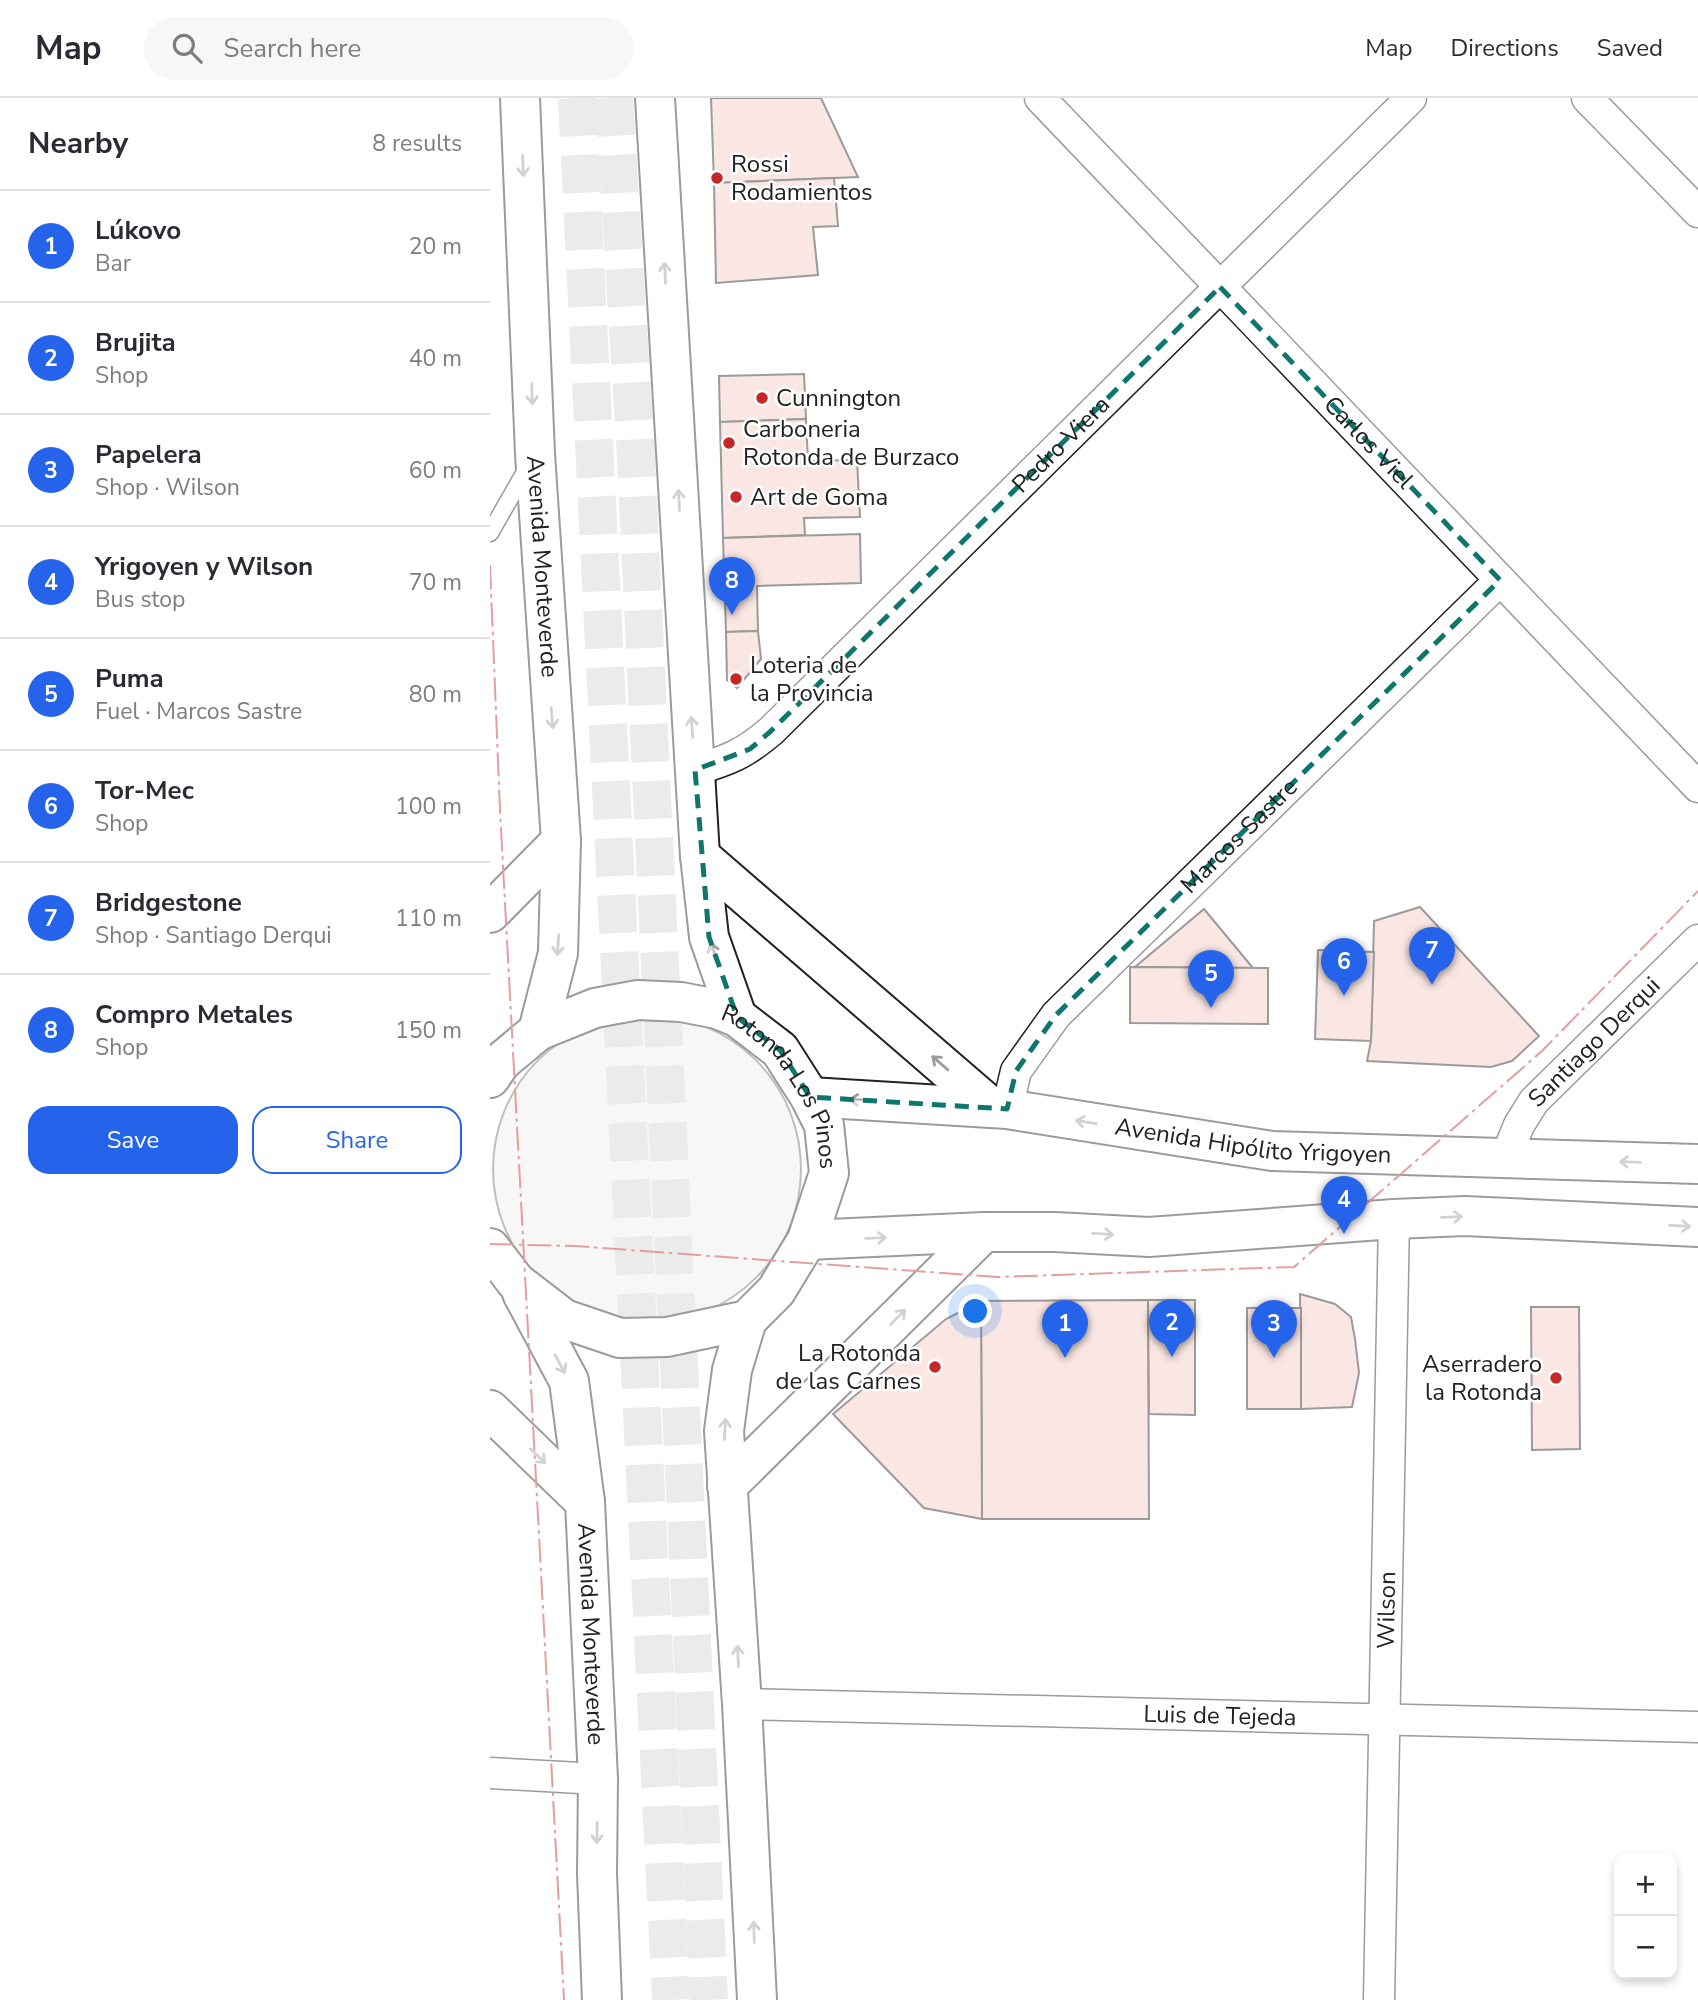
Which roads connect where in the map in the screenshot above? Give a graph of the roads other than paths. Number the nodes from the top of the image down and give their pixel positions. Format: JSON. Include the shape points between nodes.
{"nodes":[{"id":1,"x":520,"y":98,"type":"edge"},
{"id":2,"x":655,"y":98,"type":"edge"},
{"id":3,"x":1040,"y":98,"type":"edge"},
{"id":4,"x":1411,"y":98,"type":"edge"},
{"id":5,"x":1587,"y":98,"type":"edge"},
{"id":6,"x":1698,"y":212,"type":"edge"},
{"id":7,"x":1220,"y":286,"type":"junction"},
{"id":8,"x":535,"y":454,"type":"junction"},
{"id":9,"x":490,"y":533,"type":"edge"},
{"id":10,"x":1500,"y":580,"type":"junction"},
{"id":11,"x":695,"y":770,"type":"junction"},
{"id":12,"x":1698,"y":787,"type":"edge"},
{"id":13,"x":561,"y":842,"type":"junction"},
{"id":14,"x":700,"y":856,"type":"junction"},
{"id":15,"x":490,"y":913,"type":"edge"},
{"id":16,"x":1698,"y":940,"type":"edge"},
{"id":17,"x":737,"y":1017,"type":"junction"},
{"id":18,"x":538,"y":1031,"type":"junction"},
{"id":19,"x":490,"y":1078,"type":"edge"},
{"id":20,"x":810,"y":1097,"type":"junction"},
{"id":21,"x":1000,"y":1109,"type":"junction"},
{"id":22,"x":1506,"y":1157,"type":"junction"},
{"id":23,"x":1698,"y":1164,"type":"edge"},
{"id":24,"x":1394,"y":1219,"type":"junction"},
{"id":25,"x":1698,"y":1227,"type":"edge"},
{"id":26,"x":984,"y":1232,"type":"junction"},
{"id":27,"x":807,"y":1240,"type":"junction"},
{"id":28,"x":491,"y":1250,"type":"edge"},
{"id":29,"x":516,"y":1282,"type":"junction"},
{"id":30,"x":747,"y":1320,"type":"junction"},
{"id":31,"x":490,"y":1410,"type":"edge"},
{"id":32,"x":727,"y":1486,"type":"junction"},
{"id":33,"x":585,"y":1503,"type":"junction"},
{"id":34,"x":742,"y":1704,"type":"junction"},
{"id":35,"x":1384,"y":1721,"type":"junction"},
{"id":36,"x":1698,"y":1727,"type":"edge"},
{"id":37,"x":490,"y":1773,"type":"edge"},
{"id":38,"x":598,"y":1779,"type":"junction"},
{"id":39,"x":602,"y":2000,"type":"edge"},
{"id":40,"x":757,"y":2000,"type":"edge"},
{"id":41,"x":1379,"y":2000,"type":"edge"}],
"edges":[{"from":1,"to":8,"type":"main road","name":"Avenida Monteverde","one_way":true},
{"from":11,"to":2,"type":"main road","one_way":true},
{"from":3,"to":7,"type":"street","name":"Carlos Viel"},
{"from":4,"to":7,"type":"street","name":"Pedro Viera"},
{"from":5,"to":6,"type":"street"},
{"from":7,"to":10,"type":"street","name":"Carlos Viel"},
{"from":7,"to":11,"type":"street","name":"Pedro Viera","via":[[771,731],[727,761]]},
{"from":8,"to":9,"type":"lane"},
{"from":8,"to":13,"type":"main road","name":"Avenida Monteverde","one_way":true},
{"from":10,"to":12,"type":"street","name":"Carlos Viel"},
{"from":10,"to":21,"type":"street","name":"Marcos Sastre","via":[[1056,1015],[1016,1071]]},
{"from":11,"to":14,"type":"main road"},
{"from":13,"to":15,"type":"main road"},
{"from":13,"to":18,"type":"main road","name":"Avenida Monteverde","one_way":true,"via":[[558,953]]},
{"from":17,"to":14,"type":"main road","one_way":true,"via":[[709,937]]},
{"from":21,"to":14,"type":"main road","one_way":true},
{"from":16,"to":22,"type":"street","name":"Santiago Derqui","via":[[1534,1101]]},
{"from":17,"to":18,"type":"main road","name":"Rotonda Los Pinos","via":[[681,1002],[638,1000],[595,1008]]},
{"from":17,"to":20,"type":"main road","name":"Rotonda Los Pinos","via":[[780,1050]]},
{"from":18,"to":19,"type":"main road","name":"Rotonda Los Pinos","via":[[501,1062]]},
{"from":21,"to":20,"type":"main road","name":"Avenida Hipólito Yrigoyen","one_way":true},
{"from":20,"to":27,"type":"main road","name":"Rotonda Los Pinos","via":[[824,1125],[829,1173]]},
{"from":22,"to":21,"type":"main road","name":"Avenida Hipólito Yrigoyen","one_way":true,"via":[[1272,1151]]},
{"from":23,"to":22,"type":"main road","name":"Avenida Hipólito Yrigoyen","one_way":true},
{"from":24,"to":25,"type":"main road","one_way":true,"via":[[1465,1216]]},
{"from":26,"to":24,"type":"main road","one_way":true,"via":[[1149,1237]]},
{"from":24,"to":35,"type":"street","name":"Wilson"},
{"from":27,"to":26,"type":"main road","one_way":true},
{"from":32,"to":26,"type":"main road","one_way":true},
{"from":27,"to":30,"type":"main road","name":"Rotonda Los Pinos","via":[[776,1291]]},
{"from":28,"to":29,"type":"main road"},
{"from":29,"to":30,"type":"main road","via":[[564,1319],[620,1338],[667,1337]]},
{"from":29,"to":33,"type":"main road","name":"Avenida Monteverde","one_way":true,"via":[[569,1381]]},
{"from":32,"to":30,"type":"main road","one_way":true,"via":[[724,1431],[732,1370]]},
{"from":31,"to":33,"type":"main road","one_way":true},
{"from":34,"to":32,"type":"main road","one_way":true},
{"from":33,"to":38,"type":"main road","name":"Avenida Monteverde"},
{"from":34,"to":35,"type":"street","name":"Luis de Tejeda"},
{"from":40,"to":34,"type":"main road","one_way":true},
{"from":35,"to":36,"type":"street","name":"Luis de Tejeda"},
{"from":35,"to":41,"type":"street","name":"Wilson"},
{"from":37,"to":38,"type":"street"},
{"from":38,"to":39,"type":"main road","name":"Avenida Monteverde","one_way":true}]}
